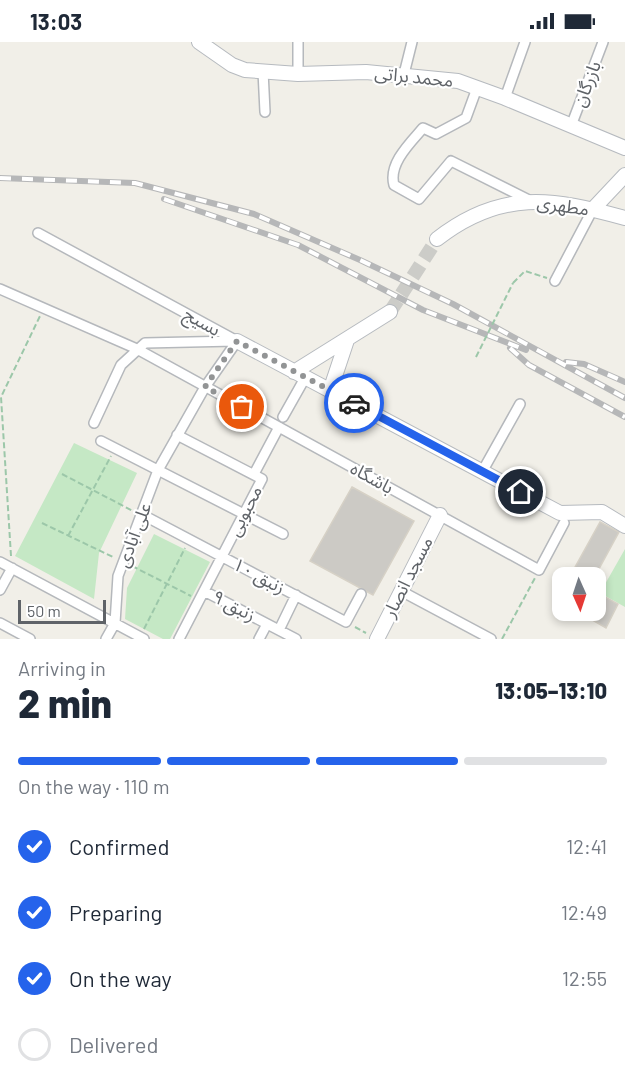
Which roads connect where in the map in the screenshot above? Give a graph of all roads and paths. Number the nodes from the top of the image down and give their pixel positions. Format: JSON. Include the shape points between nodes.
{"nodes":[{"id":1,"x":199,"y":42,"type":"edge"},
{"id":2,"x":298,"y":42,"type":"edge"},
{"id":3,"x":412,"y":42,"type":"edge"},
{"id":4,"x":525,"y":42,"type":"edge"},
{"id":5,"x":603,"y":42,"type":"edge"},
{"id":6,"x":263,"y":71,"type":"junction"},
{"id":7,"x":298,"y":74,"type":"junction"},
{"id":8,"x":404,"y":74,"type":"junction"},
{"id":9,"x":477,"y":88,"type":"junction"},
{"id":10,"x":505,"y":98,"type":"junction"},
{"id":11,"x":265,"y":112,"type":"dead end"},
{"id":12,"x":571,"y":126,"type":"junction"},
{"id":13,"x":625,"y":148,"type":"edge"},
{"id":14,"x":624,"y":173,"type":"edge"},
{"id":15,"x":531,"y":201,"type":"junction"},
{"id":16,"x":593,"y":209,"type":"junction"},
{"id":17,"x":625,"y":218,"type":"edge"},
{"id":18,"x":39,"y":233,"type":"dead end"},
{"id":19,"x":437,"y":239,"type":"tunnel mouth"},
{"id":20,"x":555,"y":280,"type":"joint"},
{"id":21,"x":0,"y":289,"type":"edge"},
{"id":22,"x":44,"y":309,"type":"junction"},
{"id":23,"x":390,"y":312,"type":"tunnel mouth"},
{"id":24,"x":347,"y":340,"type":"junction"},
{"id":25,"x":237,"y":341,"type":"junction"},
{"id":26,"x":137,"y":350,"type":"junction"},
{"id":27,"x":476,"y":357,"type":"dead end"},
{"id":28,"x":300,"y":375,"type":"junction"},
{"id":29,"x":205,"y":387,"type":"junction"},
{"id":30,"x":330,"y":391,"type":"junction"},
{"id":31,"x":520,"y":404,"type":"dead end"},
{"id":32,"x":283,"y":417,"type":"dead end"},
{"id":33,"x":94,"y":423,"type":"dead end"},
{"id":34,"x":279,"y":428,"type":"junction"},
{"id":35,"x":177,"y":435,"type":"junction"},
{"id":36,"x":101,"y":441,"type":"dead end"},
{"id":37,"x":115,"y":448,"type":"junction"},
{"id":38,"x":158,"y":470,"type":"junction"},
{"id":39,"x":482,"y":471,"type":"junction"},
{"id":40,"x":62,"y":474,"type":"dead end"},
{"id":41,"x":258,"y":477,"type":"junction"},
{"id":42,"x":92,"y":490,"type":"junction"},
{"id":43,"x":141,"y":514,"type":"junction"},
{"id":44,"x":243,"y":514,"type":"junction"},
{"id":45,"x":440,"y":515,"type":"junction"},
{"id":46,"x":42,"y":523,"type":"dead end"},
{"id":47,"x":564,"y":523,"type":"dead end"},
{"id":48,"x":625,"y":525,"type":"edge"},
{"id":49,"x":283,"y":534,"type":"dead end"},
{"id":50,"x":68,"y":536,"type":"junction"},
{"id":51,"x":190,"y":540,"type":"junction"},
{"id":52,"x":222,"y":556,"type":"junction"},
{"id":53,"x":0,"y":562,"type":"edge"},
{"id":54,"x":123,"y":562,"type":"junction"},
{"id":55,"x":12,"y":568,"type":"junction"},
{"id":56,"x":539,"y":570,"type":"junction"},
{"id":57,"x":167,"y":584,"type":"junction"},
{"id":58,"x":0,"y":590,"type":"edge"},
{"id":59,"x":204,"y":591,"type":"junction"},
{"id":60,"x":401,"y":591,"type":"junction"},
{"id":61,"x":361,"y":594,"type":"dead end"},
{"id":62,"x":296,"y":596,"type":"junction"},
{"id":63,"x":199,"y":600,"type":"junction"},
{"id":64,"x":346,"y":622,"type":"junction"},
{"id":65,"x":0,"y":623,"type":"edge"},
{"id":66,"x":115,"y":623,"type":"junction"},
{"id":67,"x":267,"y":624,"type":"junction"},
{"id":68,"x":279,"y":630,"type":"junction"},
{"id":69,"x":372,"y":636,"type":"edge"},
{"id":70,"x":142,"y":638,"type":"edge"},
{"id":71,"x":30,"y":639,"type":"edge"},
{"id":72,"x":106,"y":639,"type":"edge"},
{"id":73,"x":178,"y":639,"type":"edge"},
{"id":74,"x":259,"y":639,"type":"edge"},
{"id":75,"x":296,"y":639,"type":"edge"},
{"id":76,"x":490,"y":639,"type":"edge"},
{"id":77,"x":502,"y":639,"type":"edge"}],
"edges":[{"from":1,"to":6,"type":"street","name":"محمد براتی","via":[[232,65]]},
{"from":2,"to":7,"type":"street"},
{"from":3,"to":8,"type":"street"},
{"from":4,"to":10,"type":"street"},
{"from":5,"to":12,"type":"street","name":"بازرگان"},
{"from":6,"to":7,"type":"street","name":"محمد براتی"},
{"from":6,"to":11,"type":"street"},
{"from":7,"to":8,"type":"street","name":"محمد براتی"},
{"from":8,"to":9,"type":"street","name":"محمد براتی","via":[[458,81]]},
{"from":9,"to":10,"type":"street","name":"محمد براتی"},
{"from":9,"to":15,"type":"street","via":[[466,117],[436,134],[423,128],[404,148],[392,177],[394,185],[419,199],[452,161]]},
{"from":10,"to":12,"type":"street","name":"محمد براتی"},
{"from":12,"to":13,"type":"street","name":"محمد براتی"},
{"from":14,"to":16,"type":"street"},
{"from":15,"to":16,"type":"street","name":"مطهری"},
{"from":15,"to":19,"type":"street","name":"مطهری","via":[[479,214]]},
{"from":16,"to":17,"type":"street","name":"مطهری"},
{"from":16,"to":20,"type":"street"},
{"from":18,"to":25,"type":"street","name":"بسیج"},
{"from":20,"to":27,"type":"path","bridge":true,"via":[[525,271],[513,283]]},
{"from":21,"to":22,"type":"street","name":"باشگاه"},
{"from":22,"to":26,"type":"street","name":"باشگاه"},
{"from":22,"to":55,"type":"path","via":[[1,397]]},
{"from":23,"to":24,"type":"street"},
{"from":24,"to":28,"type":"street"},
{"from":24,"to":30,"type":"street"},
{"from":25,"to":26,"type":"street","via":[[156,341]]},
{"from":25,"to":28,"type":"street","name":"بسیج"},
{"from":25,"to":29,"type":"street","name":"علی آبادی"},
{"from":26,"to":29,"type":"street","name":"باشگاه"},
{"from":26,"to":33,"type":"street","via":[[121,365]]},
{"from":28,"to":30,"type":"street","name":"بسیج"},
{"from":28,"to":32,"type":"street"},
{"from":29,"to":34,"type":"street","name":"باشگاه"},
{"from":29,"to":35,"type":"street","name":"علی آبادی"},
{"from":30,"to":39,"type":"street","name":"بسیج"},
{"from":31,"to":39,"type":"street"},
{"from":34,"to":41,"type":"street","name":"محبوبی"},
{"from":34,"to":45,"type":"street","name":"باشگاه"},
{"from":35,"to":38,"type":"street","name":"علی آبادی"},
{"from":35,"to":41,"type":"street"},
{"from":36,"to":37,"type":"street"},
{"from":37,"to":38,"type":"street"},
{"from":37,"to":42,"type":"path"},
{"from":38,"to":43,"type":"street","name":"علی آبادی"},
{"from":38,"to":44,"type":"street"},
{"from":39,"to":48,"type":"street","name":"بسیج","via":[[560,513],[602,512]]},
{"from":40,"to":42,"type":"path"},
{"from":41,"to":44,"type":"street","name":"محبوبی"},
{"from":42,"to":43,"type":"path"},
{"from":42,"to":50,"type":"path"},
{"from":43,"to":51,"type":"street","name":"زنبق ۱۰"},
{"from":43,"to":54,"type":"street","name":"علی آبادی"},
{"from":44,"to":49,"type":"street"},
{"from":44,"to":52,"type":"street","name":"محبوبی"},
{"from":45,"to":56,"type":"street","name":"باشگاه"},
{"from":45,"to":60,"type":"street","name":"مسجد انصار"},
{"from":46,"to":50,"type":"path"},
{"from":47,"to":56,"type":"street"},
{"from":50,"to":54,"type":"path"},
{"from":51,"to":52,"type":"street","name":"زنبق ۱۰"},
{"from":51,"to":57,"type":"path"},
{"from":52,"to":59,"type":"street","name":"محبوبی"},
{"from":52,"to":62,"type":"street","name":"زنبق ۱۰"},
{"from":53,"to":55,"type":"street"},
{"from":54,"to":57,"type":"path"},
{"from":54,"to":66,"type":"street","name":"علی آبادی"},
{"from":55,"to":58,"type":"street"},
{"from":55,"to":66,"type":"street"},
{"from":56,"to":77,"type":"path"},
{"from":57,"to":63,"type":"path"},
{"from":57,"to":70,"type":"path"},
{"from":59,"to":63,"type":"street","name":"محبوبی"},
{"from":59,"to":67,"type":"street","name":"زنبق ۹"},
{"from":60,"to":69,"type":"street","name":"مسجد انصار"},
{"from":60,"to":76,"type":"street"},
{"from":61,"to":64,"type":"street"},
{"from":62,"to":64,"type":"street","name":"زنبق ۱۰"},
{"from":62,"to":68,"type":"street"},
{"from":63,"to":73,"type":"street","name":"محبوبی"},
{"from":64,"to":69,"type":"path"},
{"from":65,"to":71,"type":"street"},
{"from":66,"to":70,"type":"street"},
{"from":66,"to":72,"type":"street","name":"علی آبادی"},
{"from":67,"to":68,"type":"street","name":"زنبق ۹"},
{"from":67,"to":74,"type":"street"},
{"from":68,"to":75,"type":"street","name":"زنبق ۹"}]}
